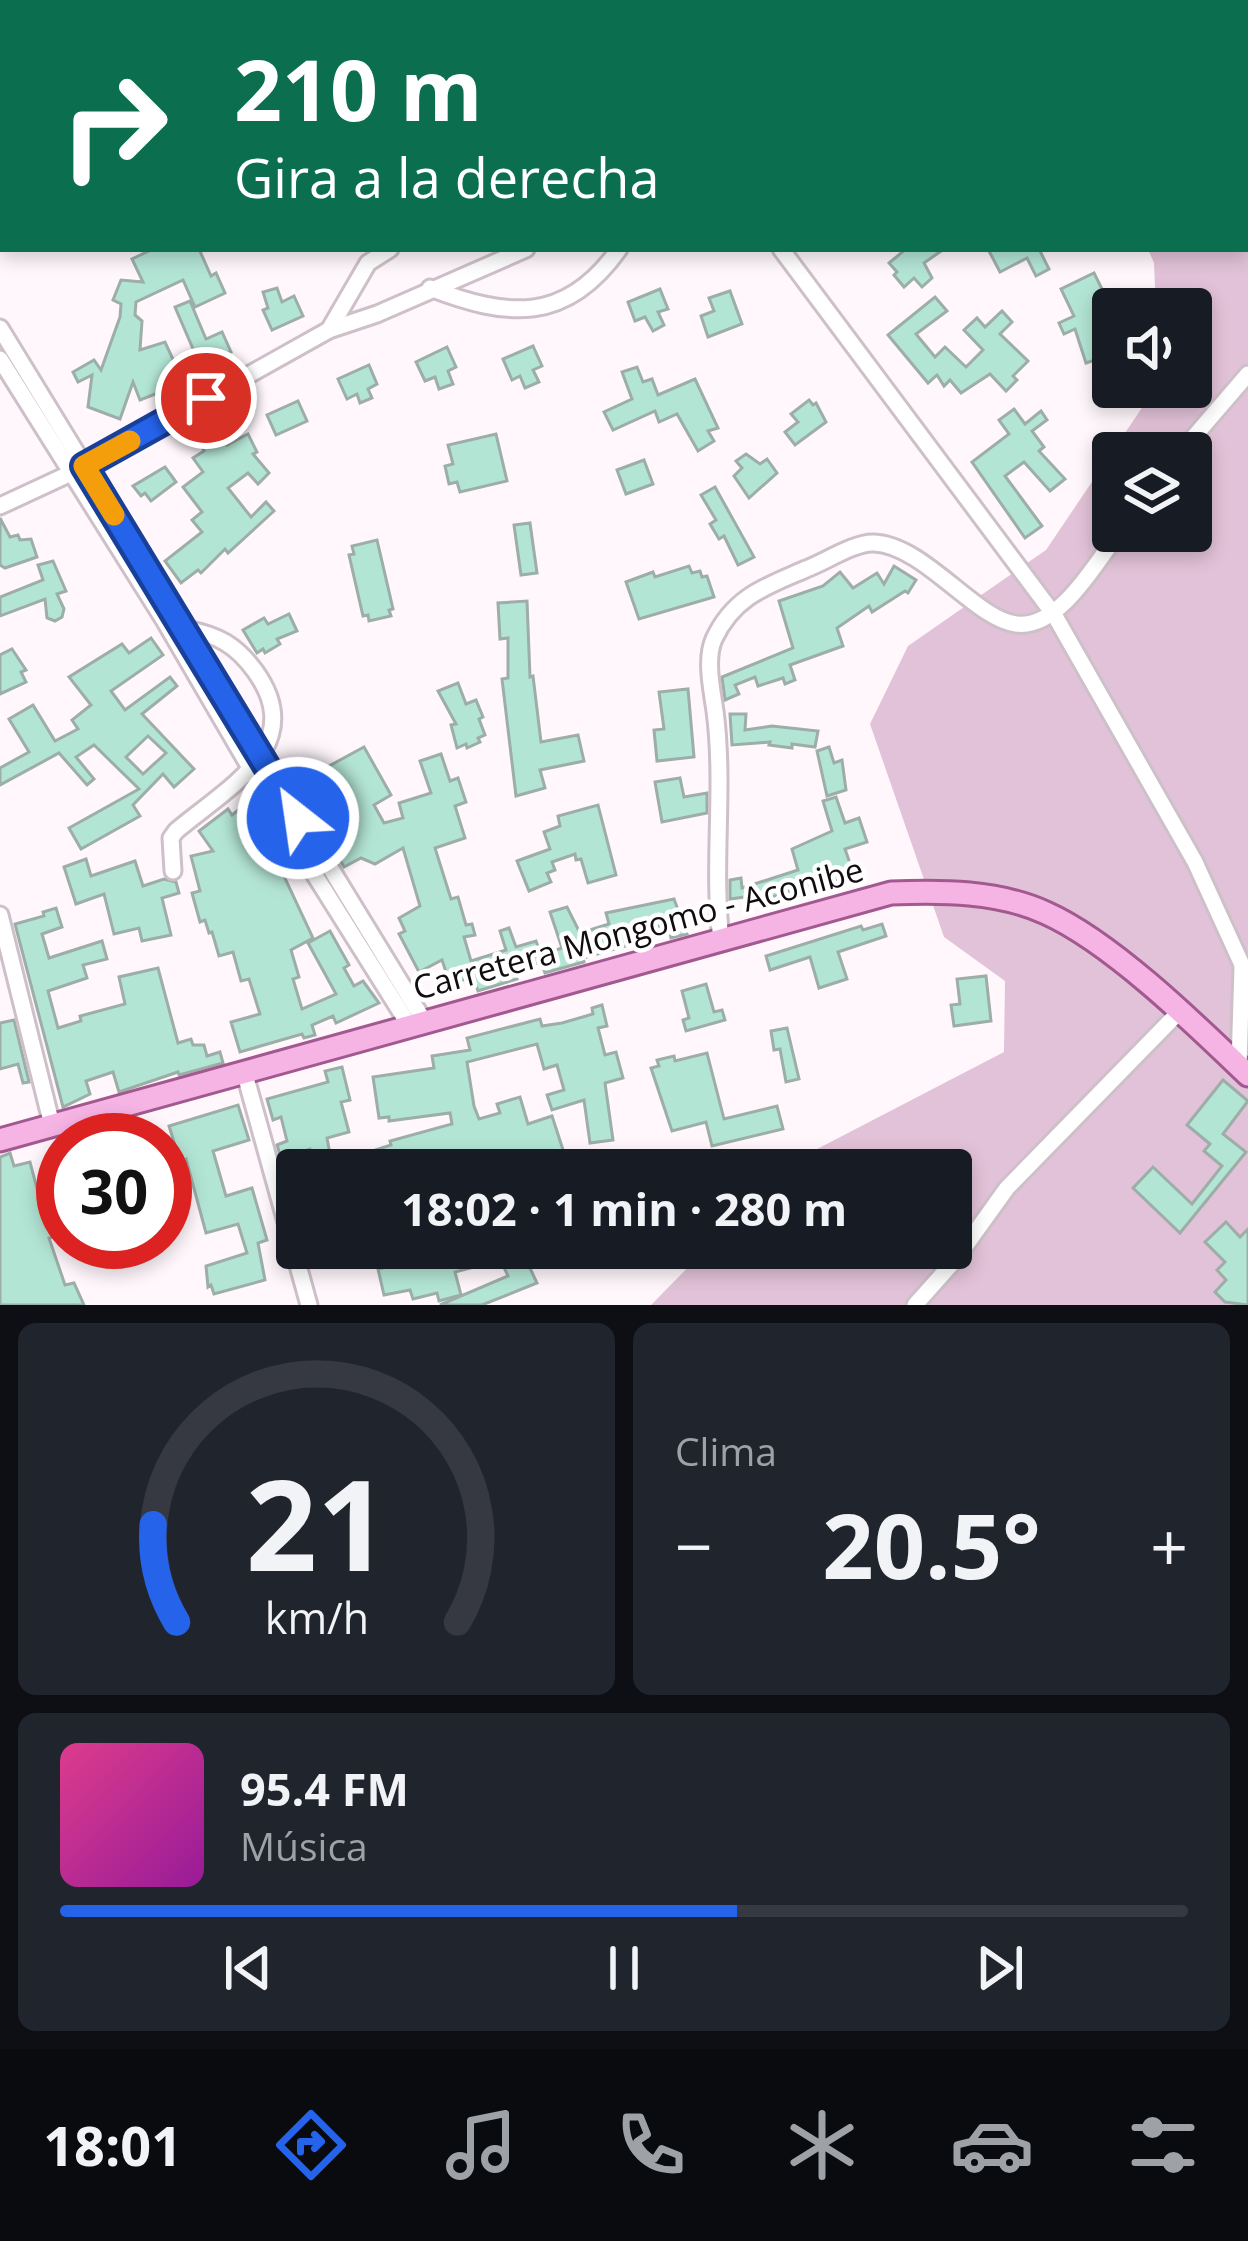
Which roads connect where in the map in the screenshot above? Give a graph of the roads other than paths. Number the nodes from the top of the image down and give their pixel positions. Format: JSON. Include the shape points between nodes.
{"nodes":[{"id":1,"x":384,"y":252,"type":"edge"},
{"id":2,"x":519,"y":252,"type":"edge"},
{"id":3,"x":617,"y":252,"type":"edge"},
{"id":4,"x":784,"y":252,"type":"edge"},
{"id":5,"x":430,"y":288,"type":"junction"},
{"id":6,"x":0,"y":328,"type":"edge"},
{"id":7,"x":329,"y":330,"type":"junction"},
{"id":8,"x":0,"y":359,"type":"edge"},
{"id":9,"x":1248,"y":374,"type":"edge"},
{"id":10,"x":1198,"y":432,"type":"edge"},
{"id":11,"x":78,"y":470,"type":"junction"},
{"id":12,"x":0,"y":506,"type":"edge"},
{"id":13,"x":1104,"y":552,"type":"edge"},
{"id":14,"x":1055,"y":616,"type":"junction"},
{"id":15,"x":186,"y":629,"type":"junction"},
{"id":16,"x":257,"y":762,"type":"junction"},
{"id":17,"x":173,"y":871,"type":"dead end"},
{"id":18,"x":0,"y":915,"type":"edge"},
{"id":19,"x":721,"y":940,"type":"junction"},
{"id":20,"x":1245,"y":971,"type":"edge"},
{"id":21,"x":1178,"y":1012,"type":"junction"},
{"id":22,"x":417,"y":1023,"type":"junction"},
{"id":23,"x":1244,"y":1071,"type":"edge"},
{"id":24,"x":244,"y":1072,"type":"junction"},
{"id":25,"x":49,"y":1113,"type":"edge"},
{"id":26,"x":95,"y":1113,"type":"edge"},
{"id":27,"x":36,"y":1130,"type":"edge"},
{"id":28,"x":0,"y":1140,"type":"edge"},
{"id":29,"x":309,"y":1305,"type":"edge"},
{"id":30,"x":915,"y":1305,"type":"edge"}],
"edges":[{"from":1,"to":7,"type":"street","via":[[368,262]]},
{"from":2,"to":5,"type":"street"},
{"from":3,"to":5,"type":"street","via":[[592,283],[551,306],[507,310]]},
{"from":4,"to":14,"type":"street"},
{"from":5,"to":7,"type":"street"},
{"from":6,"to":11,"type":"street"},
{"from":7,"to":11,"type":"street"},
{"from":8,"to":11,"type":"street"},
{"from":9,"to":10,"type":"street"},
{"from":11,"to":12,"type":"street"},
{"from":11,"to":15,"type":"street"},
{"from":11,"to":16,"type":"street"},
{"from":13,"to":14,"type":"street"},
{"from":14,"to":19,"type":"street","via":[[1017,625],[901,550],[871,542],[746,595],[713,640],[710,680],[719,740]]},
{"from":14,"to":20,"type":"street","via":[[1195,862]]},
{"from":15,"to":16,"type":"street"},
{"from":15,"to":16,"type":"street","via":[[229,643],[270,692],[275,724]]},
{"from":16,"to":17,"type":"street","via":[[176,831]]},
{"from":16,"to":22,"type":"street"},
{"from":18,"to":25,"type":"street"},
{"from":19,"to":21,"type":"main road","name":"Carretera Mongomo - Aconibe","via":[[891,893],[992,898],[1043,911],[1096,940]]},
{"from":19,"to":22,"type":"main road","name":"Carretera Mongomo - Aconibe"},
{"from":20,"to":23,"type":"street"},
{"from":21,"to":23,"type":"main road","name":"Carretera Mongomo - Aconibe"},
{"from":21,"to":30,"type":"street","via":[[1007,1188]]},
{"from":22,"to":24,"type":"main road","name":"Carretera Mongomo - Aconibe"},
{"from":24,"to":26,"type":"main road","name":"Carretera Mongomo - Aconibe"},
{"from":24,"to":29,"type":"street"},
{"from":27,"to":28,"type":"main road","name":"Carretera Mongomo - Aconibe"}]}
